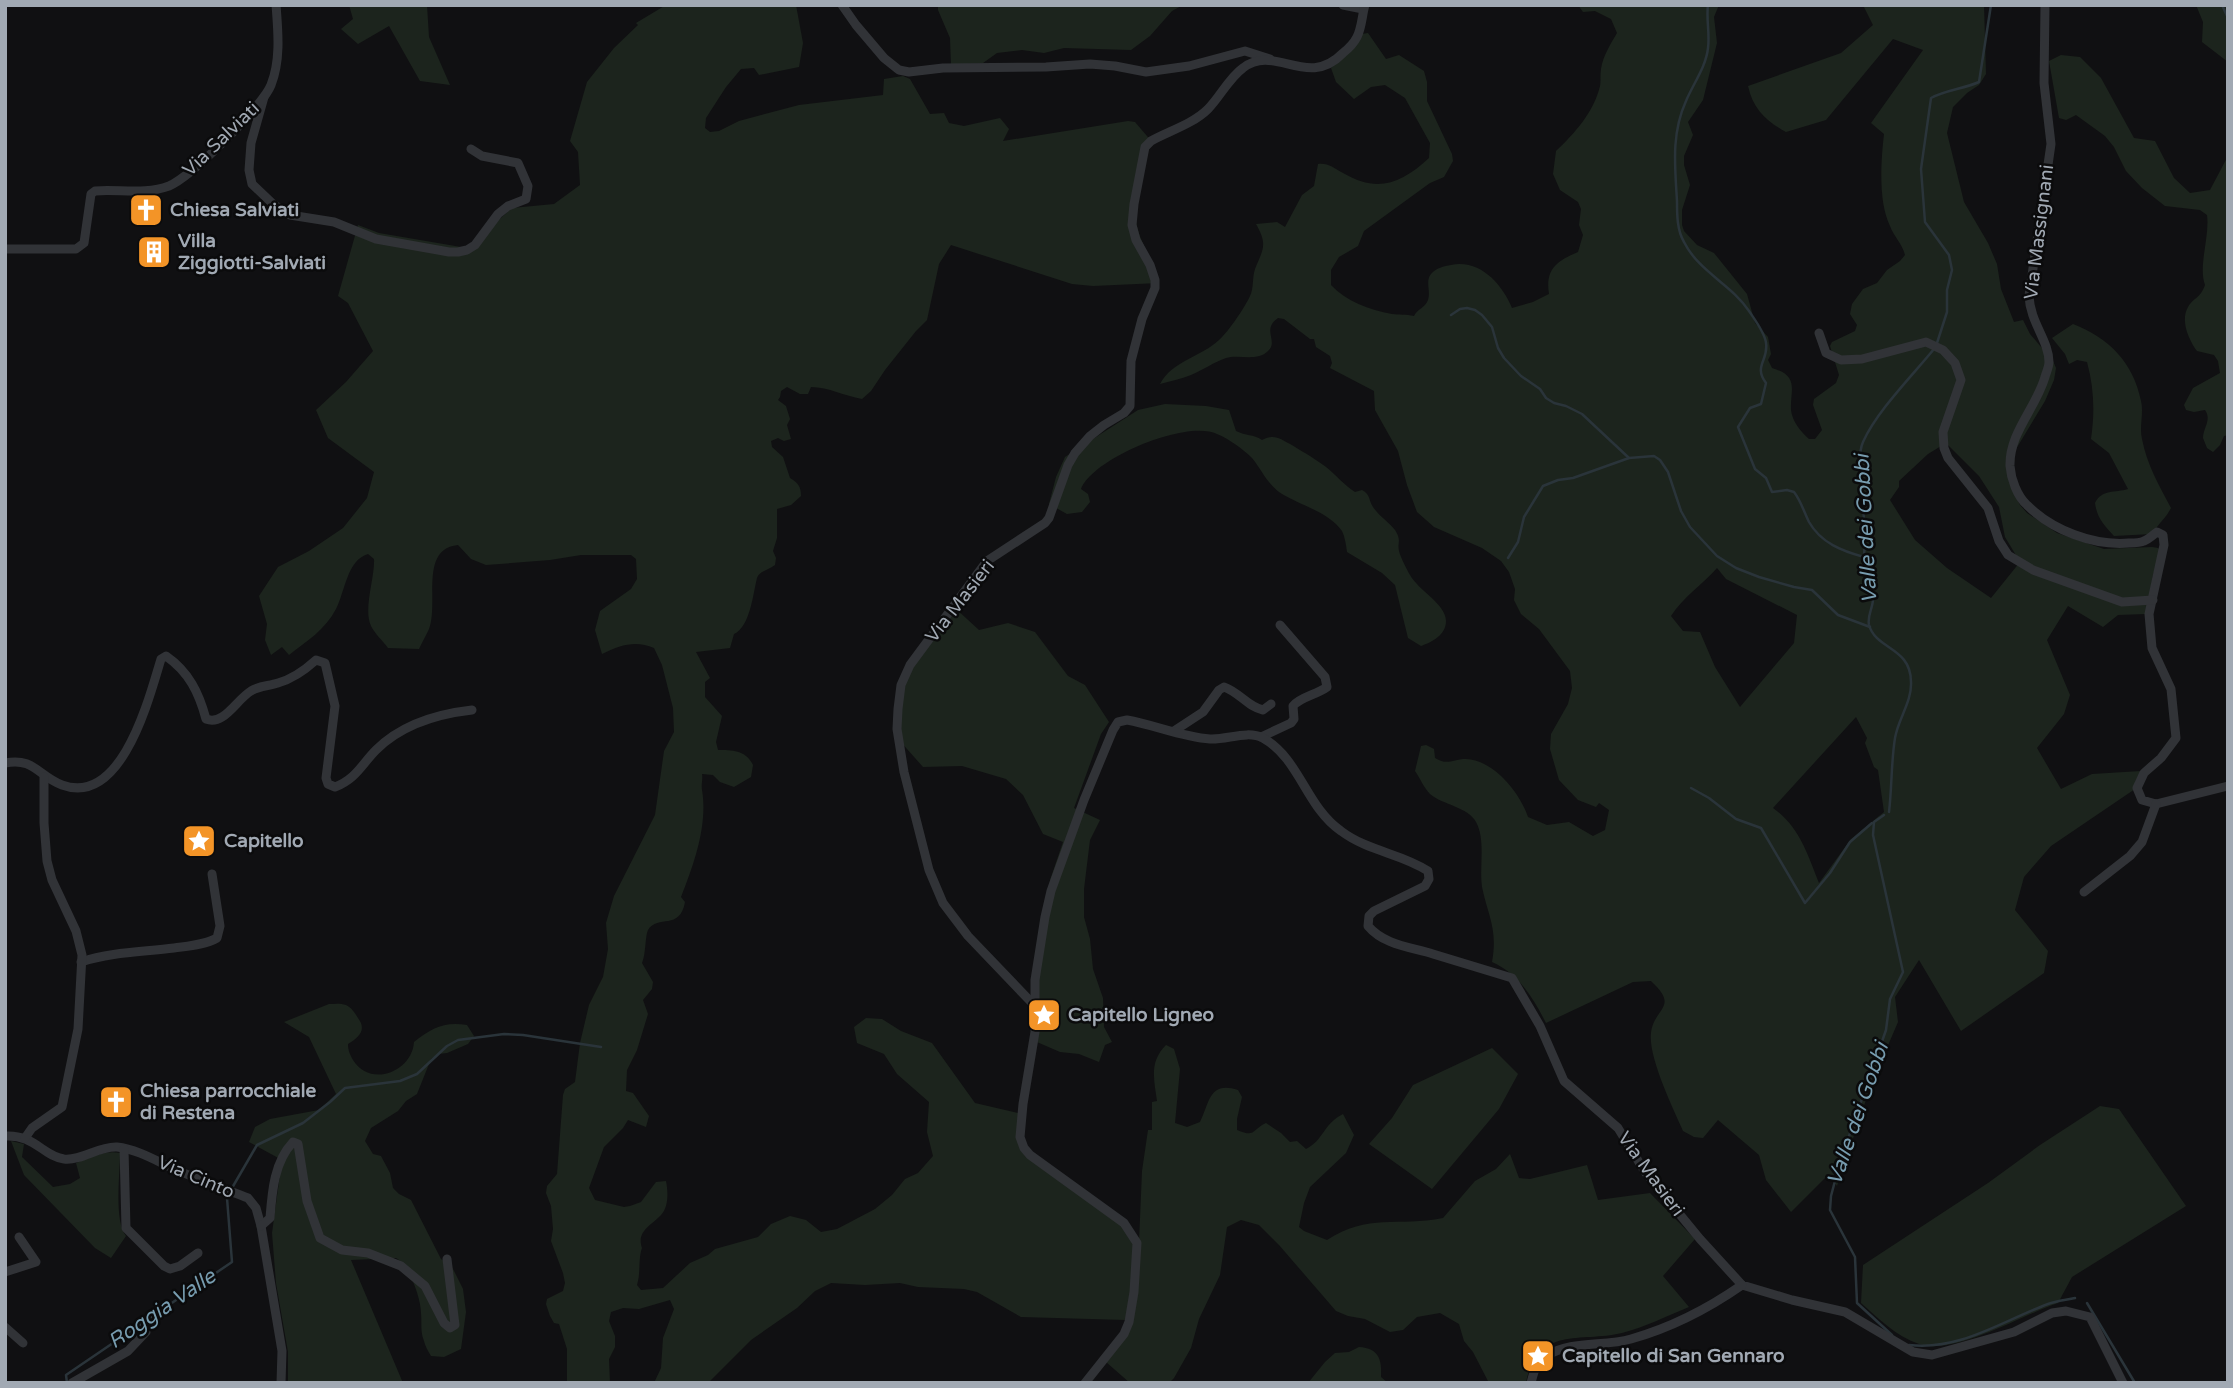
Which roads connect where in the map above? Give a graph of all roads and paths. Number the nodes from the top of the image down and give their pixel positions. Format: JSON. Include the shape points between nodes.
{"nodes":[{"id":1,"x":276,"y":5,"type":"edge"},
{"id":2,"x":842,"y":5,"type":"edge"},
{"id":3,"x":1343,"y":5,"type":"edge"},
{"id":4,"x":2045,"y":5,"type":"edge"},
{"id":5,"x":1364,"y":7,"type":"edge"},
{"id":6,"x":1270,"y":59,"type":"junction"},
{"id":7,"x":264,"y":97,"type":"junction"},
{"id":8,"x":471,"y":149,"type":"dead end"},
{"id":9,"x":5,"y":249,"type":"edge"},
{"id":10,"x":1819,"y":333,"type":"dead end"},
{"id":11,"x":2153,"y":600,"type":"junction"},
{"id":12,"x":1280,"y":625,"type":"dead end"},
{"id":13,"x":1271,"y":704,"type":"dead end"},
{"id":14,"x":472,"y":710,"type":"dead end"},
{"id":15,"x":1174,"y":731,"type":"junction"},
{"id":16,"x":1261,"y":737,"type":"junction"},
{"id":17,"x":5,"y":763,"type":"edge"},
{"id":18,"x":44,"y":777,"type":"junction"},
{"id":19,"x":2228,"y":786,"type":"edge"},
{"id":20,"x":2156,"y":804,"type":"junction"},
{"id":21,"x":212,"y":874,"type":"dead end"},
{"id":22,"x":2084,"y":892,"type":"dead end"},
{"id":23,"x":81,"y":962,"type":"junction"},
{"id":24,"x":1035,"y":1006,"type":"junction"},
{"id":25,"x":5,"y":1136,"type":"edge"},
{"id":26,"x":25,"y":1138,"type":"junction"},
{"id":27,"x":124,"y":1149,"type":"junction"},
{"id":28,"x":261,"y":1226,"type":"junction"},
{"id":29,"x":19,"y":1237,"type":"dead end"},
{"id":30,"x":198,"y":1253,"type":"dead end"},
{"id":31,"x":447,"y":1259,"type":"dead end"},
{"id":32,"x":5,"y":1272,"type":"edge"},
{"id":33,"x":1742,"y":1285,"type":"junction"},
{"id":34,"x":5,"y":1327,"type":"edge"},
{"id":35,"x":146,"y":1332,"type":"dead end"},
{"id":36,"x":23,"y":1343,"type":"dead end"},
{"id":37,"x":72,"y":1383,"type":"edge"},
{"id":38,"x":281,"y":1383,"type":"edge"},
{"id":39,"x":1085,"y":1383,"type":"edge"},
{"id":40,"x":1531,"y":1383,"type":"edge"},
{"id":41,"x":2123,"y":1383,"type":"edge"}],
"edges":[{"from":1,"to":7,"type":"street","name":"Via Salviati","via":[[279,41],[272,84]]},
{"from":2,"to":6,"type":"street","via":[[884,58],[909,72],[1090,64],[1146,72],[1245,51]]},
{"from":3,"to":5,"type":"street"},
{"from":4,"to":11,"type":"street","name":"Via Massignani","via":[[2044,83],[2051,144],[2029,296],[2032,318],[2049,362],[2041,390],[2016,436],[2010,467],[2025,504],[2057,527],[2115,544],[2143,542],[2157,532],[2163,535]]},
{"from":5,"to":6,"type":"street","via":[[1357,37],[1327,66],[1308,69]]},
{"from":6,"to":24,"type":"street","name":"Via Masieri","via":[[1242,68],[1207,110],[1145,146],[1132,225],[1155,288],[1131,361],[1130,406],[1084,442],[1068,465],[1049,518],[988,561],[910,665],[901,685],[897,729],[929,870],[943,903],[968,936]]},
{"from":7,"to":8,"type":"street","via":[[251,144],[252,184],[290,215],[334,222],[376,239],[449,252],[467,250],[498,214],[526,199],[528,186],[518,163],[482,156]]},
{"from":7,"to":9,"type":"street","name":"Via Salviati","via":[[205,161],[169,186],[94,191],[81,248]]},
{"from":10,"to":11,"type":"street","via":[[1826,353],[1841,360],[1927,342],[1943,350],[1955,363],[1961,380],[1943,432],[1944,448],[1988,508],[2008,555],[2034,570],[2122,602]]},
{"from":11,"to":20,"type":"street","name":"Via Massignani","via":[[2151,648],[2171,689],[2176,738],[2144,773],[2137,788],[2142,800]]},
{"from":12,"to":16,"type":"street","via":[[1325,677],[1326,687],[1297,701],[1291,723]]},
{"from":13,"to":15,"type":"street","via":[[1257,709],[1224,687],[1203,712]]},
{"from":14,"to":18,"type":"street","via":[[416,722],[381,745],[363,768],[335,787],[326,778],[335,706],[325,663],[316,660],[288,680],[256,688],[222,718],[210,721],[193,684],[166,656],[161,659],[136,734],[111,771],[82,787],[64,786]]},
{"from":15,"to":16,"type":"street","via":[[1212,739]]},
{"from":15,"to":24,"type":"street","via":[[1127,720],[1118,722],[1113,730],[1051,891],[1035,980]]},
{"from":16,"to":33,"type":"street","name":"Via Masieri","via":[[1287,758],[1311,800],[1340,831],[1427,871],[1425,886],[1369,916],[1368,926],[1374,933],[1397,945],[1512,978],[1564,1081],[1618,1128],[1645,1172]]},
{"from":17,"to":18,"type":"street","via":[[30,764]]},
{"from":18,"to":23,"type":"street","via":[[47,861],[76,931]]},
{"from":19,"to":20,"type":"street"},
{"from":20,"to":22,"type":"street","via":[[2142,842]]},
{"from":21,"to":23,"type":"street","via":[[220,926],[217,938]]},
{"from":23,"to":26,"type":"street","via":[[78,1028],[62,1107]]},
{"from":24,"to":39,"type":"street","via":[[1020,1137],[1024,1148],[1124,1223],[1137,1243],[1129,1322]]},
{"from":25,"to":26,"type":"street","name":"Via Cinto"},
{"from":26,"to":27,"type":"street","name":"Via Cinto","via":[[61,1159],[101,1148]]},
{"from":27,"to":28,"type":"street","name":"Via Cinto","via":[[248,1198]]},
{"from":27,"to":30,"type":"street","via":[[126,1228],[170,1269]]},
{"from":28,"to":31,"type":"street","via":[[271,1218],[277,1171],[283,1152],[293,1142],[298,1144],[307,1201],[320,1238],[342,1250],[368,1253],[401,1266],[425,1286],[450,1328],[455,1325]]},
{"from":28,"to":38,"type":"street","name":"Via Cinto","via":[[282,1351]]},
{"from":29,"to":32,"type":"street","via":[[36,1262]]},
{"from":33,"to":40,"type":"street","via":[[1676,1322],[1629,1339],[1570,1346],[1545,1356],[1534,1367]]},
{"from":33,"to":41,"type":"street","via":[[1845,1312],[1913,1352],[1932,1354],[2014,1332],[2052,1313],[2077,1313],[2090,1317]]},
{"from":34,"to":36,"type":"street"},
{"from":35,"to":37,"type":"street","via":[[128,1351]]}]}
